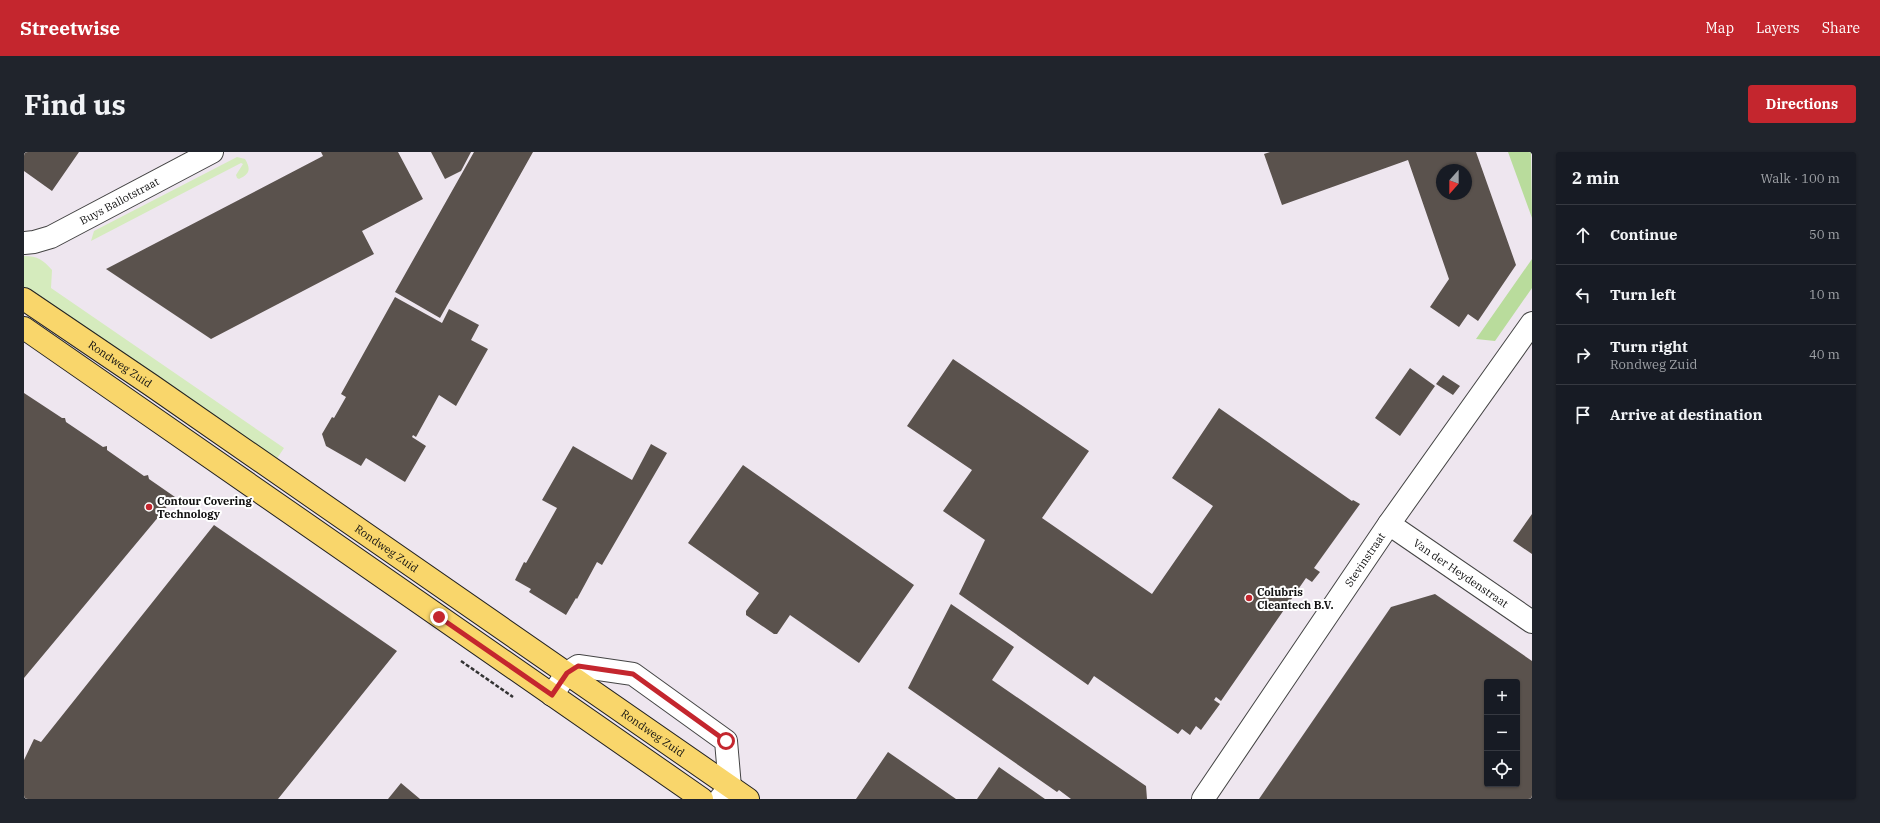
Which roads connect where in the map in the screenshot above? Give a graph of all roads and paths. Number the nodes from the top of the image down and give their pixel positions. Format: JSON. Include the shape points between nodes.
{"nodes":[{"id":1,"x":212,"y":152,"type":"edge"},
{"id":2,"x":24,"y":242,"type":"edge"},
{"id":3,"x":24,"y":299,"type":"edge"},
{"id":4,"x":1532,"y":323,"type":"edge"},
{"id":5,"x":24,"y":328,"type":"edge"},
{"id":6,"x":1390,"y":524,"type":"junction"},
{"id":7,"x":1532,"y":622,"type":"edge"},
{"id":8,"x":567,"y":673,"type":"junction"},
{"id":9,"x":552,"y":695,"type":"junction"},
{"id":10,"x":725,"y":793,"type":"edge"},
{"id":11,"x":702,"y":799,"type":"edge"},
{"id":12,"x":748,"y":799,"type":"edge"},
{"id":13,"x":1203,"y":799,"type":"edge"}],
"edges":[{"from":1,"to":2,"type":"street","name":"Buys Ballotstraat","via":[[51,237]]},
{"from":3,"to":8,"type":"main road","name":"Rondweg Zuid"},
{"from":4,"to":6,"type":"street","name":"Stevinstraat"},
{"from":5,"to":9,"type":"main road"},
{"from":6,"to":7,"type":"street","name":"Van der Heydenstraat"},
{"from":6,"to":13,"type":"street","name":"Stevinstraat"},
{"from":8,"to":9,"type":"street"},
{"from":8,"to":10,"type":"main road","name":"Rondweg Zuid"},
{"from":8,"to":10,"type":"street","via":[[578,666],[633,674],[726,741]]},
{"from":9,"to":11,"type":"main road"},
{"from":10,"to":12,"type":"main road","name":"Rondweg Zuid"}]}
